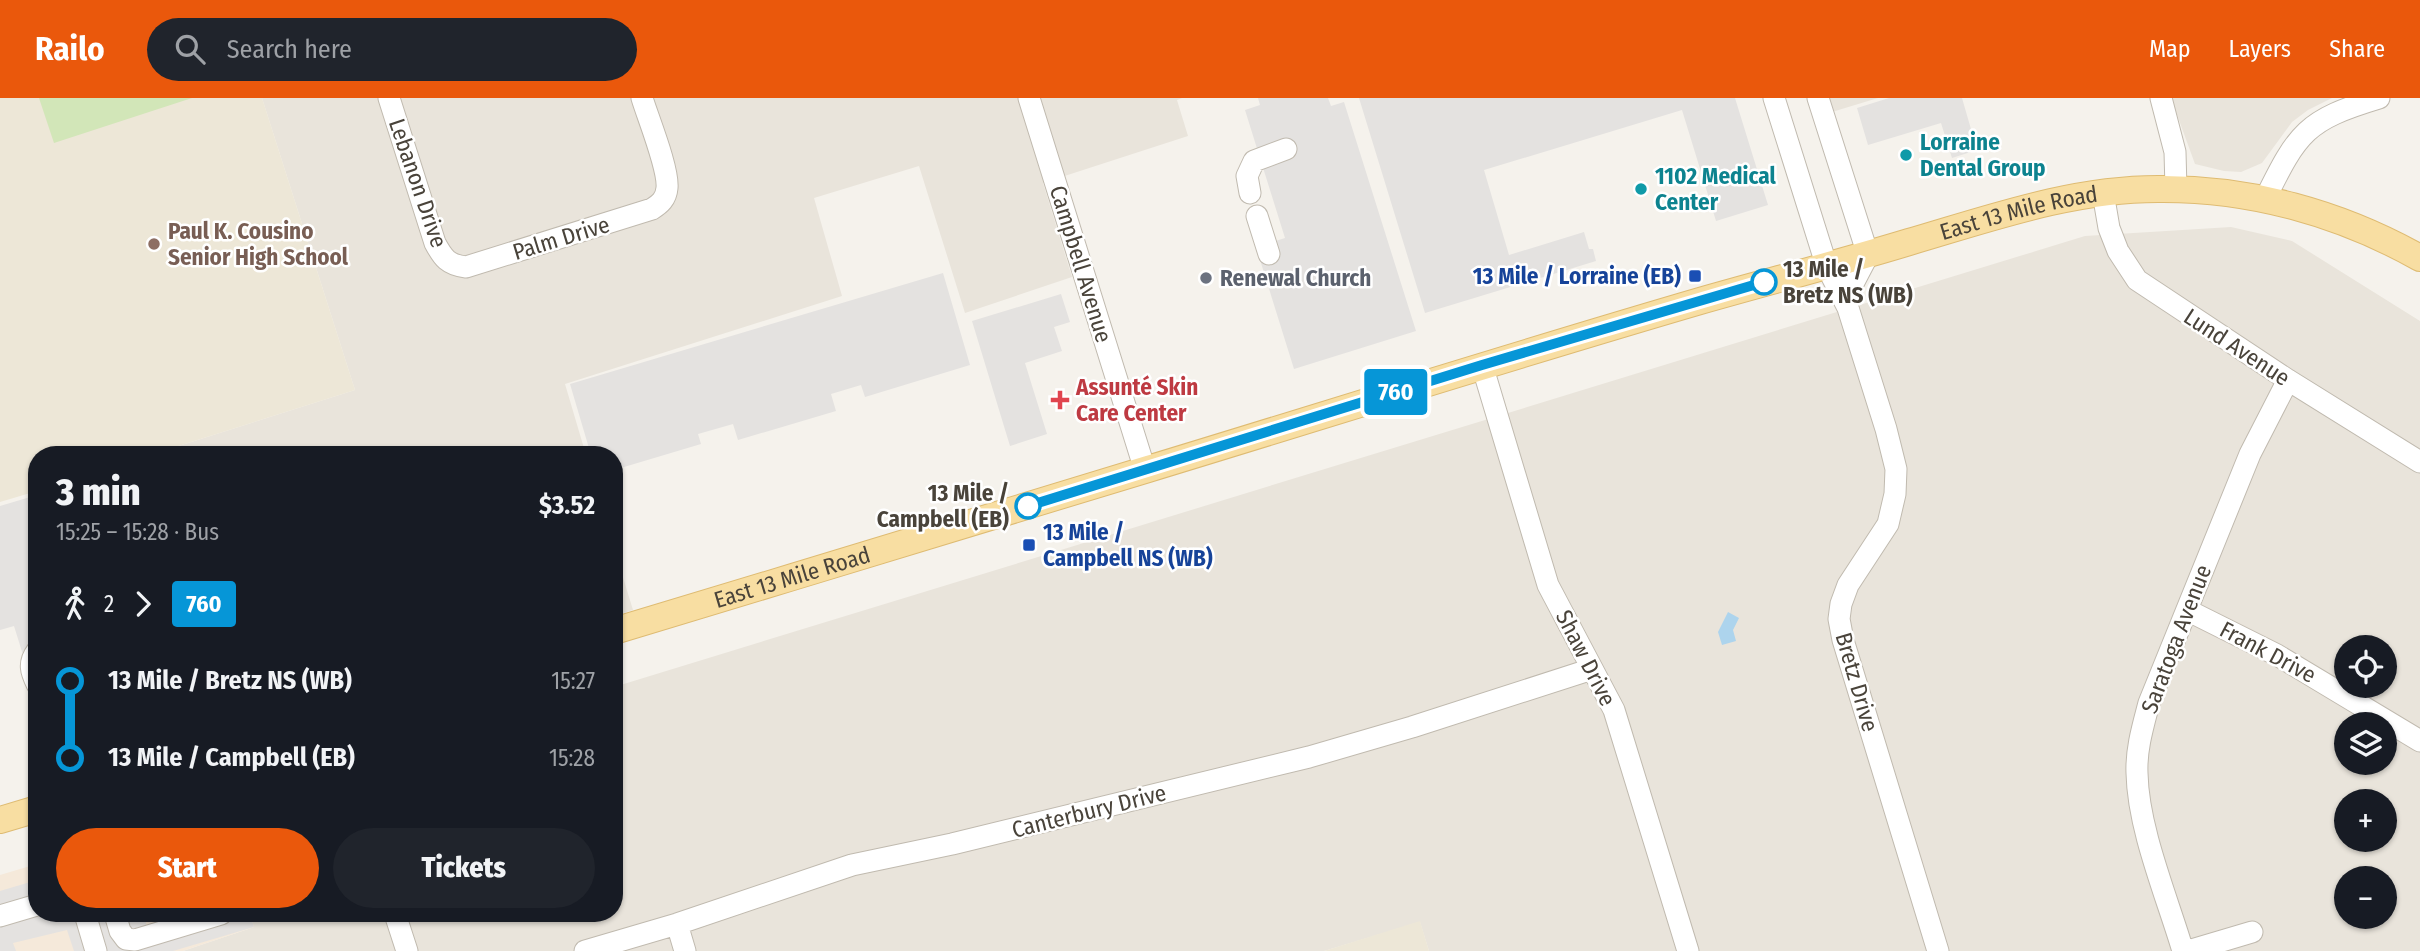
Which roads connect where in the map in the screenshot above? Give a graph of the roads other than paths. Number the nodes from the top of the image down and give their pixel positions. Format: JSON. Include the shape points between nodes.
{"nodes":[{"id":1,"x":389,"y":98,"type":"edge"},
{"id":2,"x":642,"y":98,"type":"edge"},
{"id":3,"x":1029,"y":98,"type":"edge"},
{"id":4,"x":1774,"y":98,"type":"edge"},
{"id":5,"x":1818,"y":98,"type":"edge"},
{"id":6,"x":2161,"y":98,"type":"edge"},
{"id":7,"x":2379,"y":98,"type":"edge"},
{"id":8,"x":1286,"y":149,"type":"dead end"},
{"id":9,"x":2176,"y":189,"type":"junction"},
{"id":10,"x":1250,"y":193,"type":"dead end"},
{"id":11,"x":2103,"y":193,"type":"junction"},
{"id":12,"x":2265,"y":199,"type":"junction"},
{"id":13,"x":1257,"y":216,"type":"dead end"},
{"id":14,"x":1269,"y":254,"type":"dead end"},
{"id":15,"x":1868,"y":255,"type":"junction"},
{"id":16,"x":2420,"y":258,"type":"edge"},
{"id":17,"x":451,"y":265,"type":"joint"},
{"id":18,"x":1827,"y":267,"type":"junction"},
{"id":19,"x":1845,"y":299,"type":"junction"},
{"id":20,"x":1482,"y":365,"type":"junction"},
{"id":21,"x":2288,"y":380,"type":"junction"},
{"id":22,"x":2420,"y":461,"type":"edge"},
{"id":23,"x":1145,"y":470,"type":"junction"},
{"id":24,"x":2187,"y":610,"type":"junction"},
{"id":25,"x":623,"y":628,"type":"edge"},
{"id":26,"x":1592,"y":669,"type":"junction"},
{"id":27,"x":2420,"y":741,"type":"edge"},
{"id":28,"x":28,"y":812,"type":"edge"},
{"id":29,"x":0,"y":820,"type":"edge"},
{"id":30,"x":28,"y":908,"type":"edge"},
{"id":31,"x":0,"y":916,"type":"edge"},
{"id":32,"x":87,"y":922,"type":"edge"},
{"id":33,"x":117,"y":922,"type":"edge"},
{"id":34,"x":195,"y":922,"type":"edge"},
{"id":35,"x":398,"y":922,"type":"edge"},
{"id":36,"x":677,"y":924,"type":"junction"},
{"id":37,"x":2252,"y":932,"type":"dead end"},
{"id":38,"x":96,"y":951,"type":"edge"},
{"id":39,"x":407,"y":951,"type":"edge"},
{"id":40,"x":585,"y":951,"type":"edge"},
{"id":41,"x":685,"y":951,"type":"edge"},
{"id":42,"x":1688,"y":951,"type":"edge"},
{"id":43,"x":1938,"y":951,"type":"edge"},
{"id":44,"x":2185,"y":951,"type":"edge"}],
"edges":[{"from":1,"to":17,"type":"street","name":"Lebanon Drive","via":[[435,243]]},
{"from":2,"to":17,"type":"street","name":"Palm Drive","via":[[667,177],[661,204],[466,267]]},
{"from":3,"to":23,"type":"street","name":"Campbell Avenue"},
{"from":4,"to":18,"type":"street","name":"Bretz Drive"},
{"from":5,"to":15,"type":"street"},
{"from":6,"to":9,"type":"street","via":[[2175,152]]},
{"from":7,"to":12,"type":"street","via":[[2328,116],[2305,133],[2285,159]]},
{"from":8,"to":10,"type":"street","via":[[1254,162],[1247,176]]},
{"from":9,"to":11,"type":"main road","name":"East 13 Mile Road"},
{"from":9,"to":12,"type":"main road","name":"East 13 Mile Road"},
{"from":11,"to":15,"type":"main road","name":"East 13 Mile Road","via":[[2004,213]]},
{"from":11,"to":21,"type":"street","name":"Lund Avenue","via":[[2113,238],[2137,280]]},
{"from":12,"to":16,"type":"main road","name":"East 13 Mile Road","via":[[2348,223]]},
{"from":13,"to":14,"type":"street"},
{"from":15,"to":18,"type":"main road","name":"East 13 Mile Road"},
{"from":15,"to":19,"type":"street"},
{"from":18,"to":19,"type":"street","name":"Bretz Drive"},
{"from":18,"to":20,"type":"main road","name":"East 13 Mile Road"},
{"from":19,"to":43,"type":"street","name":"Bretz Drive","via":[[1896,470],[1888,524],[1848,585],[1839,619]]},
{"from":20,"to":23,"type":"main road","name":"East 13 Mile Road"},
{"from":20,"to":26,"type":"street","name":"Shaw Drive","via":[[1548,585]]},
{"from":21,"to":22,"type":"street","name":"Lund Avenue"},
{"from":21,"to":24,"type":"street","name":"Saratoga Avenue","via":[[2250,454]]},
{"from":23,"to":25,"type":"main road","name":"East 13 Mile Road"},
{"from":24,"to":27,"type":"street","name":"Frank Drive","via":[[2277,654]]},
{"from":24,"to":44,"type":"street","name":"Saratoga Avenue","via":[[2149,703],[2137,770],[2138,802]]},
{"from":26,"to":36,"type":"street","name":"Canterbury Drive","via":[[1309,757],[852,865]]},
{"from":26,"to":42,"type":"street","name":"Shaw Drive","via":[[1614,710]]},
{"from":28,"to":29,"type":"main road"},
{"from":30,"to":31,"type":"street"},
{"from":32,"to":38,"type":"street"},
{"from":33,"to":34,"type":"street","via":[[126,939],[135,940]]},
{"from":35,"to":39,"type":"street"},
{"from":36,"to":40,"type":"street","name":"Canterbury Drive"},
{"from":36,"to":41,"type":"street"},
{"from":37,"to":44,"type":"street"}]}
